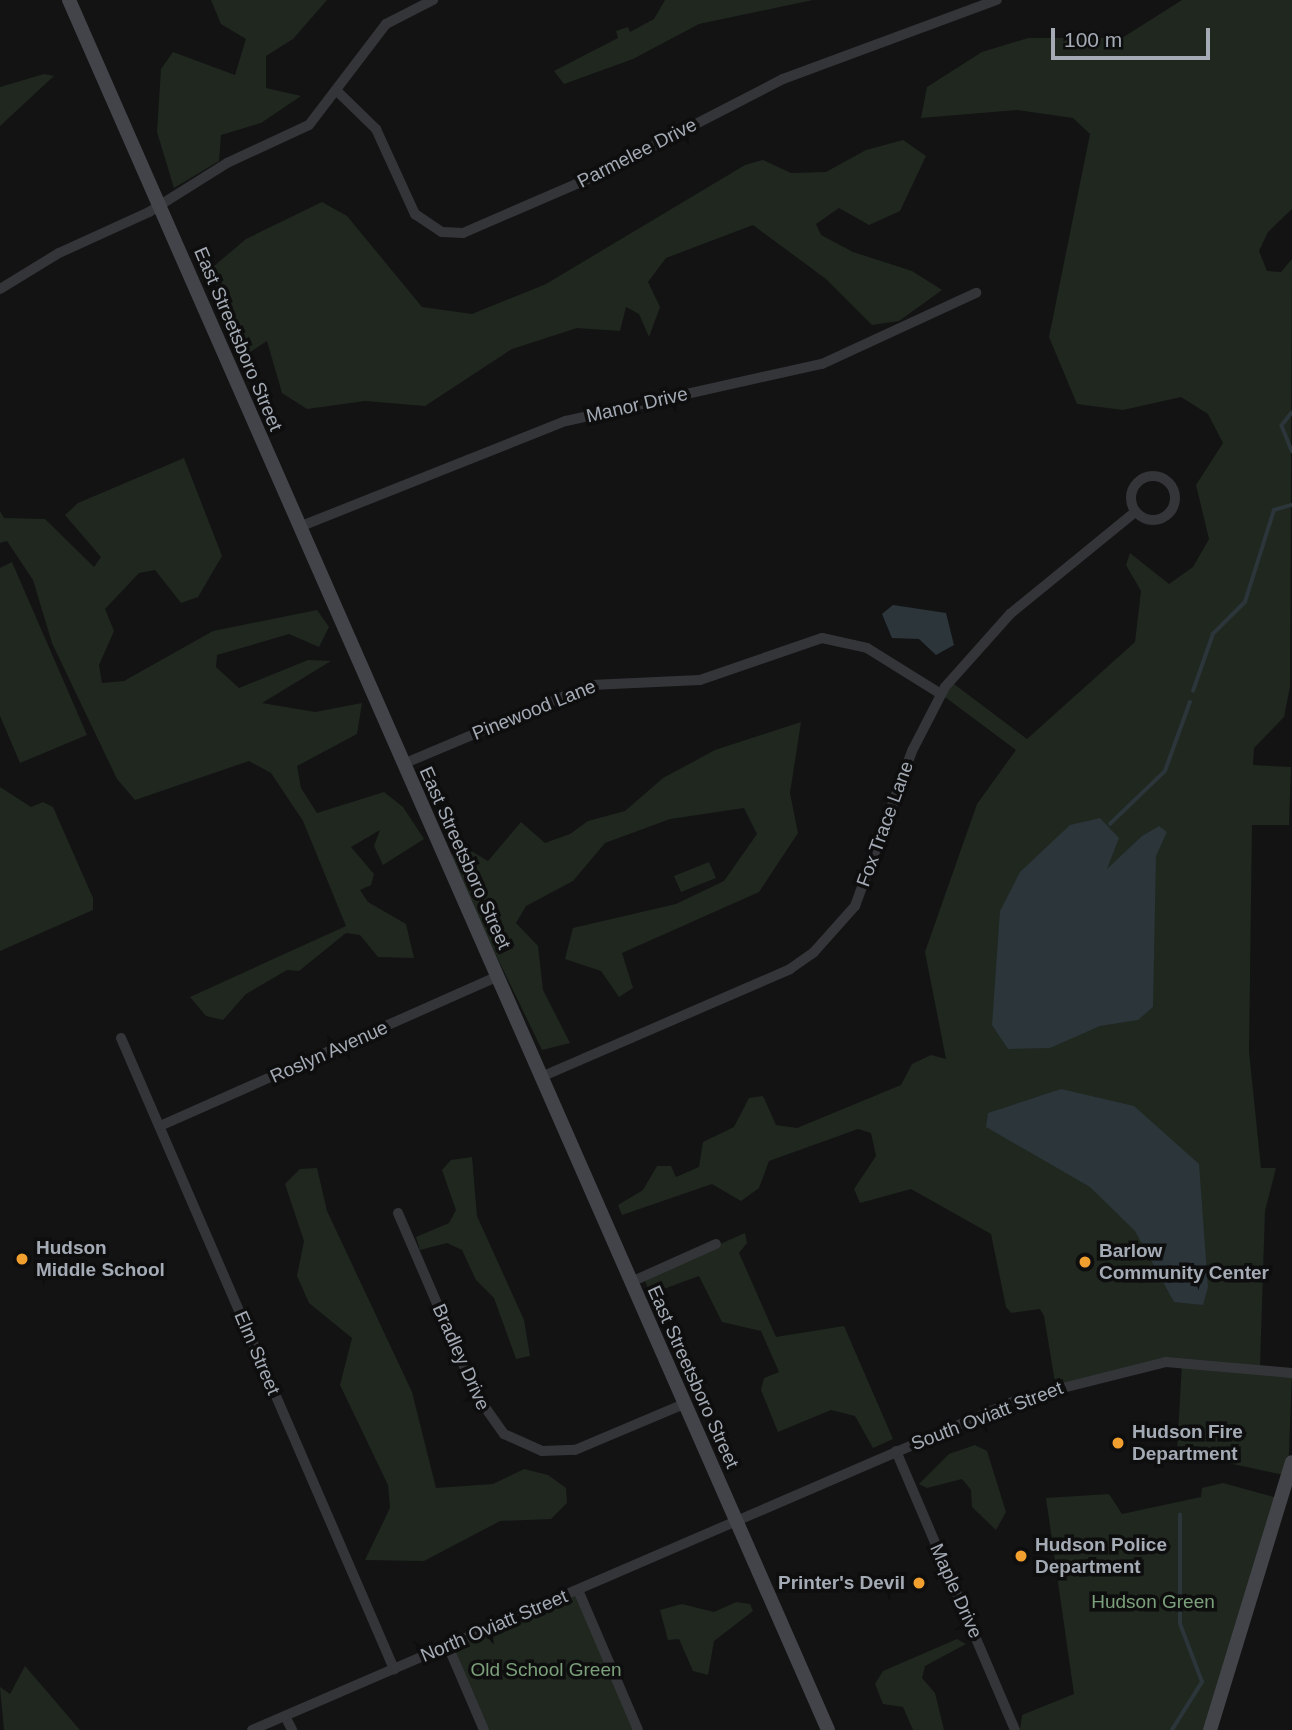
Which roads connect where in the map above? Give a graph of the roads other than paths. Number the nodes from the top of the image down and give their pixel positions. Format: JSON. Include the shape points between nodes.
{"nodes":[{"id":1,"x":69,"y":0,"type":"edge"},
{"id":2,"x":433,"y":0,"type":"edge"},
{"id":3,"x":997,"y":0,"type":"edge"},
{"id":4,"x":339,"y":93,"type":"junction"},
{"id":5,"x":159,"y":206,"type":"junction"},
{"id":6,"x":0,"y":289,"type":"edge"},
{"id":7,"x":976,"y":293,"type":"dead end"},
{"id":8,"x":1134,"y":513,"type":"junction"},
{"id":9,"x":299,"y":527,"type":"junction"},
{"id":10,"x":941,"y":694,"type":"junction"},
{"id":11,"x":403,"y":764,"type":"junction"},
{"id":12,"x":497,"y":977,"type":"junction"},
{"id":13,"x":121,"y":1038,"type":"dead end"},
{"id":14,"x":541,"y":1077,"type":"junction"},
{"id":15,"x":160,"y":1126,"type":"junction"},
{"id":16,"x":398,"y":1213,"type":"dead end"},
{"id":17,"x":716,"y":1244,"type":"dead end"},
{"id":18,"x":631,"y":1282,"type":"junction"},
{"id":19,"x":1292,"y":1373,"type":"edge"},
{"id":20,"x":684,"y":1404,"type":"junction"},
{"id":21,"x":896,"y":1451,"type":"junction"},
{"id":22,"x":1292,"y":1462,"type":"edge"},
{"id":23,"x":736,"y":1522,"type":"junction"},
{"id":24,"x":578,"y":1590,"type":"junction"},
{"id":25,"x":448,"y":1646,"type":"junction"},
{"id":26,"x":394,"y":1669,"type":"junction"},
{"id":27,"x":285,"y":1716,"type":"junction"},
{"id":28,"x":252,"y":1730,"type":"edge"},
{"id":29,"x":292,"y":1730,"type":"edge"},
{"id":30,"x":484,"y":1730,"type":"edge"},
{"id":31,"x":638,"y":1730,"type":"edge"},
{"id":32,"x":828,"y":1730,"type":"edge"},
{"id":33,"x":1015,"y":1730,"type":"edge"},
{"id":34,"x":1210,"y":1730,"type":"edge"}],
"edges":[{"from":1,"to":5,"type":"main road","name":"East Streetsboro Street"},
{"from":2,"to":4,"type":"street","via":[[386,24]]},
{"from":3,"to":4,"type":"street","name":"Parmelee Drive","via":[[783,79],[595,176],[463,233],[442,232],[415,214],[376,129]]},
{"from":4,"to":5,"type":"street","via":[[309,125],[228,163]]},
{"from":5,"to":6,"type":"street"},
{"from":5,"to":9,"type":"main road","name":"East Streetsboro Street"},
{"from":7,"to":9,"type":"street","name":"Manor Drive","via":[[822,364],[566,421]]},
{"from":8,"to":8,"type":"street","via":[[1147,520],[1168,511],[1176,499],[1172,483],[1160,476],[1140,484],[1130,500]]},
{"from":8,"to":10,"type":"street","name":"Fox Trace Lane","via":[[1010,614]]},
{"from":9,"to":11,"type":"main road","name":"East Streetsboro Street"},
{"from":10,"to":11,"type":"street","name":"Pinewood Lane","via":[[867,648],[822,638],[700,680],[591,685]]},
{"from":10,"to":14,"type":"street","name":"Fox Trace Lane","via":[[908,762],[855,906],[821,945],[790,969]]},
{"from":11,"to":12,"type":"main road","name":"East Streetsboro Street"},
{"from":12,"to":14,"type":"main road","name":"East Streetsboro Street"},
{"from":12,"to":15,"type":"street","name":"Roslyn Avenue"},
{"from":13,"to":15,"type":"street","name":"Elm Street"},
{"from":14,"to":18,"type":"main road","name":"East Streetsboro Street"},
{"from":15,"to":26,"type":"street","name":"Elm Street"},
{"from":16,"to":20,"type":"street","name":"Bradley Drive","via":[[477,1396],[504,1434],[542,1451],[575,1450]]},
{"from":17,"to":18,"type":"street"},
{"from":18,"to":20,"type":"main road","name":"East Streetsboro Street"},
{"from":19,"to":21,"type":"street","name":"South Oviatt Street","via":[[1182,1362],[1124,1369],[1019,1399]]},
{"from":20,"to":23,"type":"main road","name":"East Streetsboro Street"},
{"from":21,"to":23,"type":"street","name":"South Oviatt Street"},
{"from":21,"to":33,"type":"street","name":"Maple Drive"},
{"from":22,"to":34,"type":"main road"},
{"from":23,"to":24,"type":"street","name":"North Oviatt Street"},
{"from":23,"to":32,"type":"main road","name":"East Streetsboro Street"},
{"from":24,"to":25,"type":"street","name":"North Oviatt Street"},
{"from":24,"to":31,"type":"street"},
{"from":25,"to":26,"type":"street","name":"North Oviatt Street"},
{"from":25,"to":30,"type":"street"},
{"from":26,"to":27,"type":"street","name":"North Oviatt Street"},
{"from":27,"to":28,"type":"street","name":"North Oviatt Street"},
{"from":27,"to":29,"type":"street"}]}
